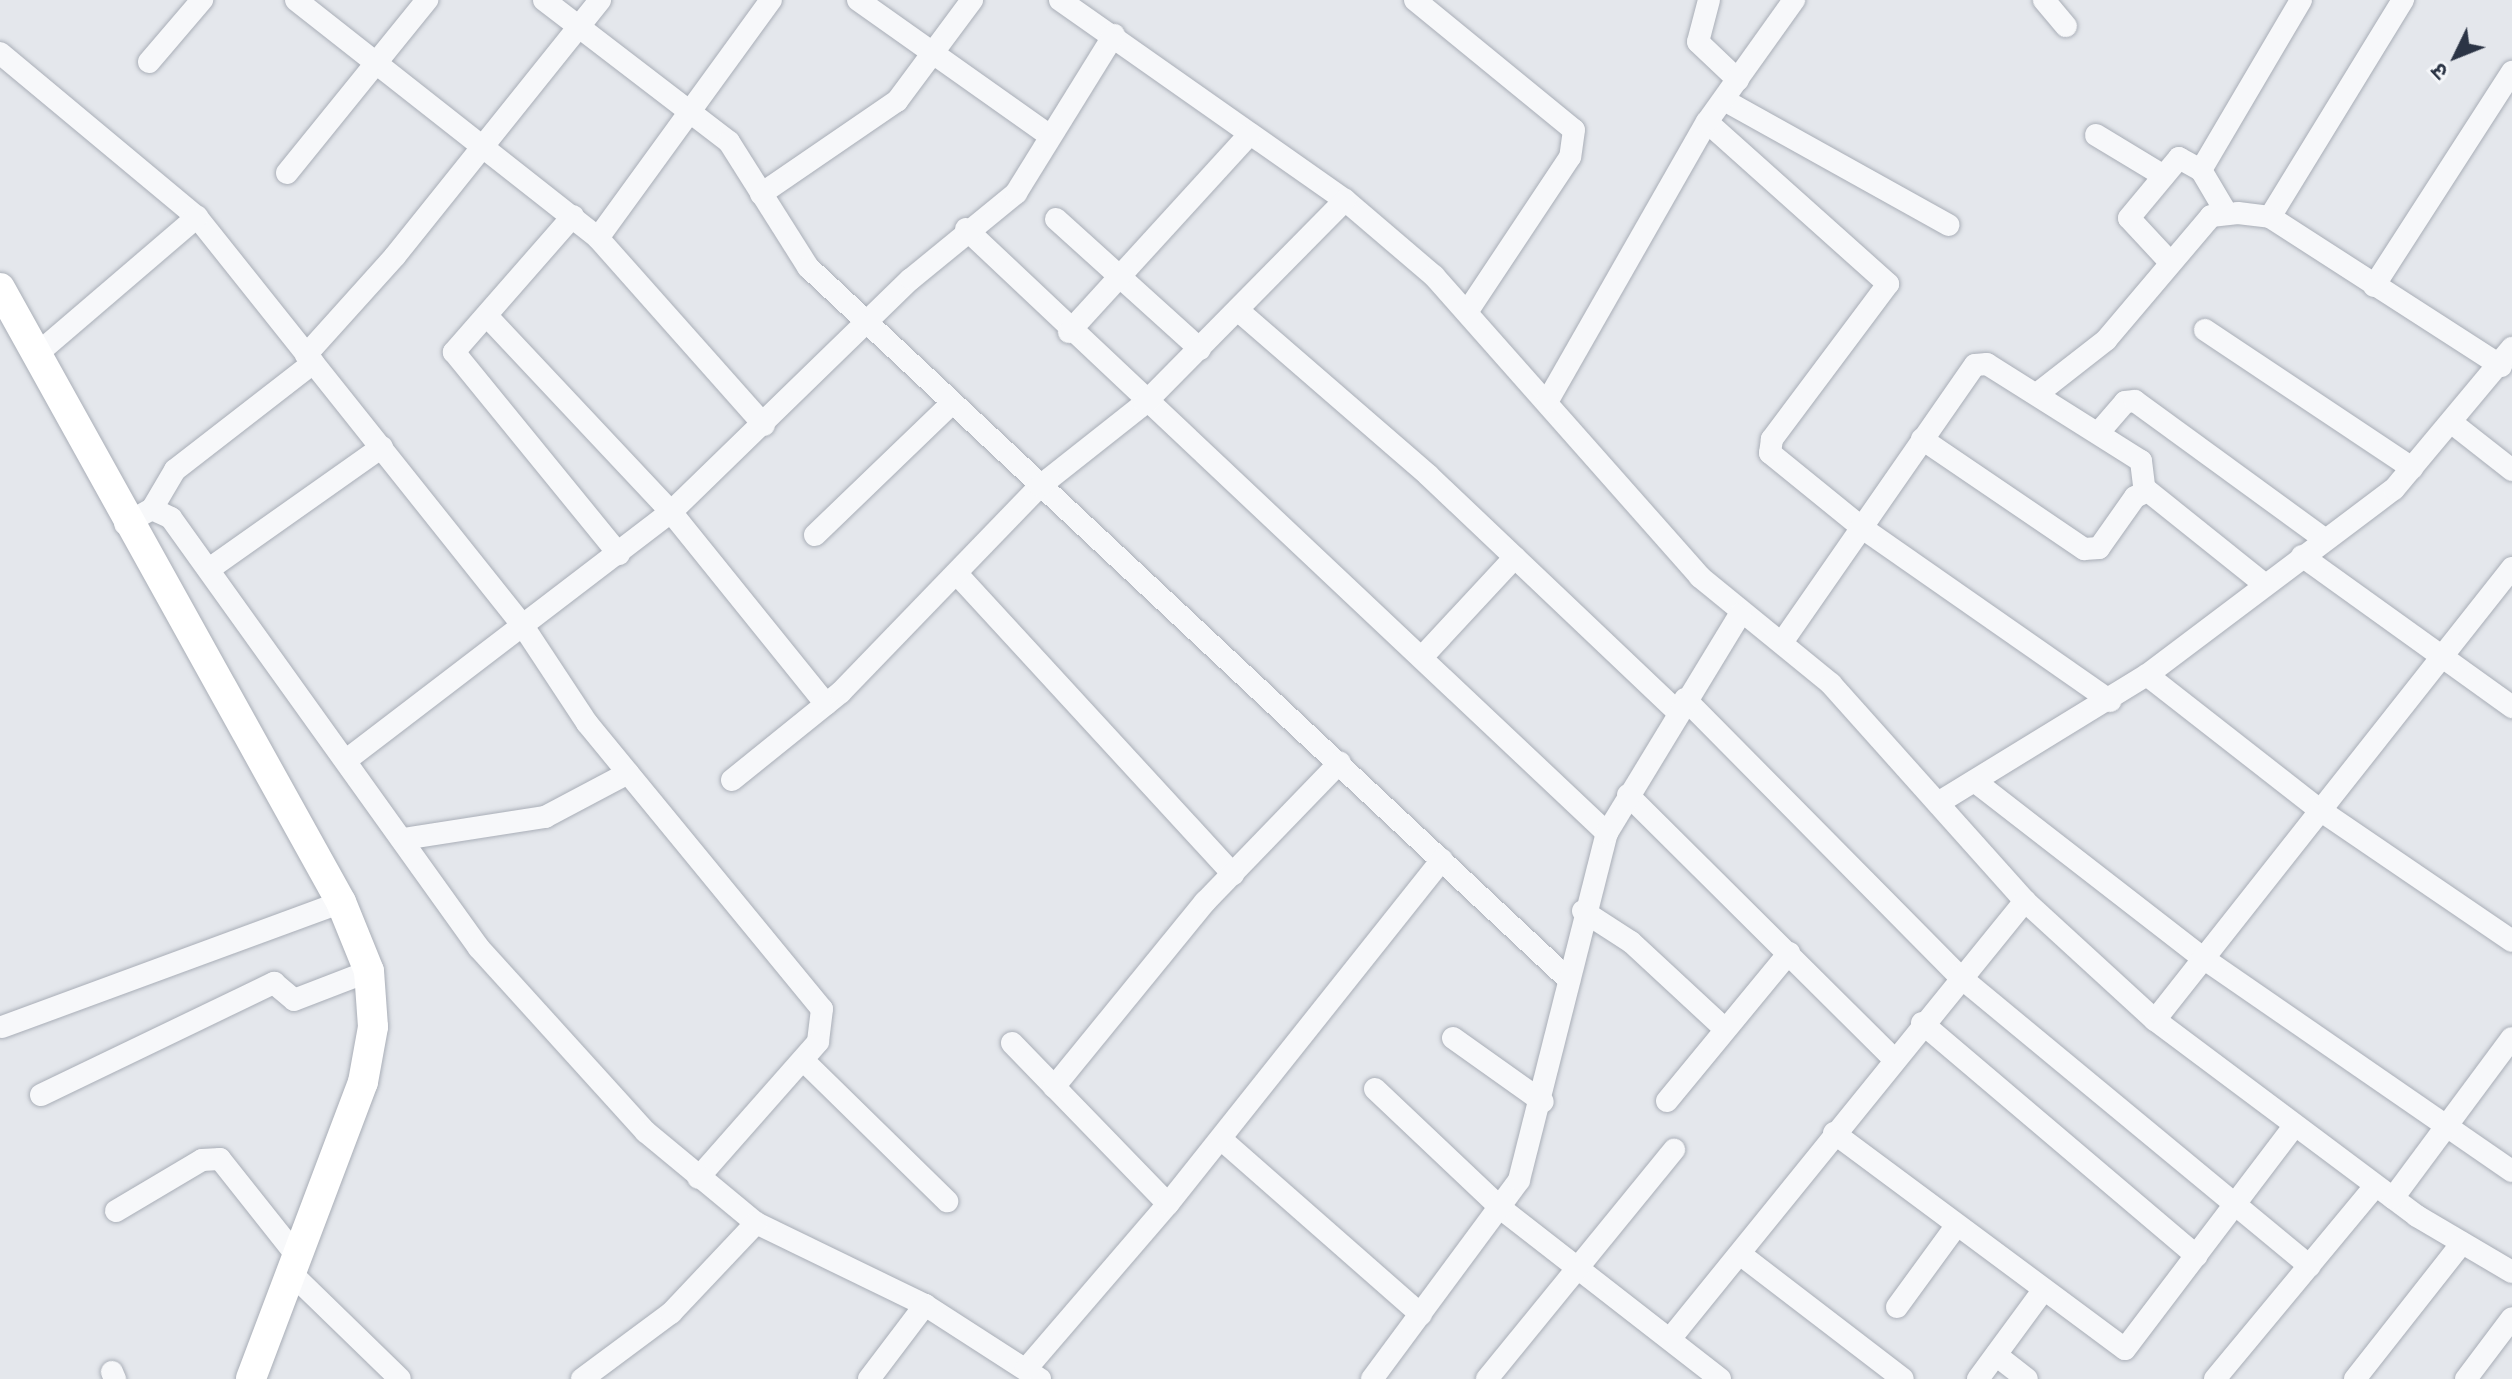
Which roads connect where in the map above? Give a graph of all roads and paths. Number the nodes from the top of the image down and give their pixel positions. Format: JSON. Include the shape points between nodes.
{"nodes":[{"id":1,"x":202,"y":0,"type":"edge"},
{"id":2,"x":296,"y":0,"type":"edge"},
{"id":3,"x":427,"y":0,"type":"edge"},
{"id":4,"x":544,"y":0,"type":"edge"},
{"id":5,"x":600,"y":0,"type":"edge"},
{"id":6,"x":771,"y":0,"type":"edge"},
{"id":7,"x":858,"y":0,"type":"edge"},
{"id":8,"x":972,"y":0,"type":"edge"},
{"id":9,"x":1060,"y":0,"type":"edge"},
{"id":10,"x":1415,"y":0,"type":"edge"},
{"id":11,"x":1709,"y":0,"type":"edge"},
{"id":12,"x":1794,"y":0,"type":"edge"},
{"id":13,"x":2044,"y":0,"type":"edge"},
{"id":14,"x":2301,"y":0,"type":"edge"},
{"id":15,"x":2403,"y":0,"type":"edge"},
{"id":16,"x":2066,"y":26,"type":"dead end"},
{"id":17,"x":580,"y":27,"type":"junction"},
{"id":18,"x":1114,"y":35,"type":"junction"},
{"id":19,"x":0,"y":53,"type":"edge"},
{"id":20,"x":934,"y":56,"type":"junction"},
{"id":21,"x":149,"y":62,"type":"dead end"},
{"id":22,"x":375,"y":62,"type":"junction"},
{"id":23,"x":2512,"y":72,"type":"edge"},
{"id":24,"x":1738,"y":80,"type":"junction"},
{"id":25,"x":1724,"y":100,"type":"junction"},
{"id":26,"x":690,"y":108,"type":"junction"},
{"id":27,"x":1707,"y":122,"type":"junction"},
{"id":28,"x":1250,"y":134,"type":"junction"},
{"id":29,"x":2096,"y":135,"type":"dead end"},
{"id":30,"x":1050,"y":136,"type":"junction"},
{"id":31,"x":482,"y":150,"type":"junction"},
{"id":32,"x":2201,"y":170,"type":"junction"},
{"id":33,"x":287,"y":173,"type":"dead end"},
{"id":34,"x":2164,"y":176,"type":"junction"},
{"id":35,"x":761,"y":194,"type":"junction"},
{"id":36,"x":1345,"y":200,"type":"junction"},
{"id":37,"x":2227,"y":214,"type":"junction"},
{"id":38,"x":573,"y":216,"type":"junction"},
{"id":39,"x":197,"y":217,"type":"junction"},
{"id":40,"x":2270,"y":217,"type":"junction"},
{"id":41,"x":1056,"y":219,"type":"dead end"},
{"id":42,"x":1949,"y":225,"type":"dead end"},
{"id":43,"x":966,"y":229,"type":"junction"},
{"id":44,"x":598,"y":238,"type":"junction"},
{"id":45,"x":2168,"y":260,"type":"junction"},
{"id":46,"x":1116,"y":275,"type":"junction"},
{"id":47,"x":2374,"y":286,"type":"junction"},
{"id":48,"x":0,"y":288,"type":"edge"},
{"id":49,"x":1469,"y":309,"type":"junction"},
{"id":50,"x":1240,"y":312,"type":"junction"},
{"id":51,"x":487,"y":316,"type":"junction"},
{"id":52,"x":868,"y":325,"type":"junction"},
{"id":53,"x":2205,"y":330,"type":"dead end"},
{"id":54,"x":1069,"y":332,"type":"junction"},
{"id":55,"x":1200,"y":349,"type":"junction"},
{"id":56,"x":37,"y":354,"type":"junction"},
{"id":57,"x":2506,"y":357,"type":"edge"},
{"id":58,"x":310,"y":359,"type":"junction"},
{"id":59,"x":2037,"y":394,"type":"junction"},
{"id":60,"x":1547,"y":402,"type":"junction"},
{"id":61,"x":1145,"y":403,"type":"junction"},
{"id":62,"x":951,"y":404,"type":"junction"},
{"id":63,"x":2452,"y":423,"type":"junction"},
{"id":64,"x":764,"y":425,"type":"junction"},
{"id":65,"x":2100,"y":431,"type":"junction"},
{"id":66,"x":1922,"y":439,"type":"junction"},
{"id":67,"x":382,"y":447,"type":"junction"},
{"id":68,"x":2412,"y":468,"type":"junction"},
{"id":69,"x":2512,"y":470,"type":"edge"},
{"id":70,"x":1040,"y":486,"type":"junction"},
{"id":71,"x":2145,"y":492,"type":"junction"},
{"id":72,"x":152,"y":509,"type":"junction"},
{"id":73,"x":671,"y":512,"type":"junction"},
{"id":74,"x":125,"y":524,"type":"junction"},
{"id":75,"x":1861,"y":527,"type":"junction"},
{"id":76,"x":815,"y":535,"type":"dead end"},
{"id":77,"x":2324,"y":539,"type":"junction"},
{"id":78,"x":619,"y":554,"type":"junction"},
{"id":79,"x":2302,"y":556,"type":"junction"},
{"id":80,"x":1515,"y":557,"type":"junction"},
{"id":81,"x":212,"y":567,"type":"junction"},
{"id":82,"x":2512,"y":568,"type":"edge"},
{"id":83,"x":957,"y":574,"type":"junction"},
{"id":84,"x":2263,"y":583,"type":"junction"},
{"id":85,"x":1740,"y":614,"type":"junction"},
{"id":86,"x":523,"y":626,"type":"junction"},
{"id":87,"x":1783,"y":641,"type":"junction"},
{"id":88,"x":1425,"y":654,"type":"junction"},
{"id":89,"x":2442,"y":659,"type":"junction"},
{"id":90,"x":2147,"y":675,"type":"junction"},
{"id":91,"x":2110,"y":701,"type":"junction"},
{"id":92,"x":826,"y":704,"type":"junction"},
{"id":93,"x":1681,"y":705,"type":"junction"},
{"id":94,"x":2512,"y":707,"type":"edge"},
{"id":95,"x":349,"y":758,"type":"junction"},
{"id":96,"x":1340,"y":762,"type":"junction"},
{"id":97,"x":628,"y":773,"type":"junction"},
{"id":98,"x":732,"y":780,"type":"dead end"},
{"id":99,"x":1977,"y":783,"type":"junction"},
{"id":100,"x":1628,"y":795,"type":"junction"},
{"id":101,"x":1938,"y":803,"type":"junction"},
{"id":102,"x":2320,"y":810,"type":"junction"},
{"id":103,"x":1607,"y":833,"type":"junction"},
{"id":104,"x":403,"y":839,"type":"junction"},
{"id":105,"x":1442,"y":860,"type":"junction"},
{"id":106,"x":1233,"y":874,"type":"junction"},
{"id":107,"x":2025,"y":901,"type":"junction"},
{"id":108,"x":341,"y":902,"type":"junction"},
{"id":109,"x":1583,"y":911,"type":"junction"},
{"id":110,"x":2512,"y":941,"type":"edge"},
{"id":111,"x":1789,"y":953,"type":"junction"},
{"id":112,"x":2203,"y":958,"type":"junction"},
{"id":113,"x":369,"y":971,"type":"junction"},
{"id":114,"x":1959,"y":976,"type":"junction"},
{"id":115,"x":1569,"y":980,"type":"junction"},
{"id":116,"x":2155,"y":1020,"type":"junction"},
{"id":117,"x":1922,"y":1023,"type":"junction"},
{"id":118,"x":2,"y":1027,"type":"dead end"},
{"id":119,"x":1725,"y":1029,"type":"junction"},
{"id":120,"x":1453,"y":1038,"type":"dead end"},
{"id":121,"x":2512,"y":1038,"type":"edge"},
{"id":122,"x":1012,"y":1043,"type":"dead end"},
{"id":123,"x":1894,"y":1059,"type":"junction"},
{"id":124,"x":803,"y":1060,"type":"junction"},
{"id":125,"x":1054,"y":1087,"type":"junction"},
{"id":126,"x":1375,"y":1089,"type":"dead end"},
{"id":127,"x":41,"y":1095,"type":"dead end"},
{"id":128,"x":1667,"y":1101,"type":"dead end"},
{"id":129,"x":1543,"y":1102,"type":"junction"},
{"id":130,"x":2447,"y":1125,"type":"junction"},
{"id":131,"x":2294,"y":1126,"type":"junction"},
{"id":132,"x":1834,"y":1133,"type":"junction"},
{"id":133,"x":1221,"y":1139,"type":"junction"},
{"id":134,"x":1674,"y":1150,"type":"dead end"},
{"id":135,"x":2512,"y":1171,"type":"edge"},
{"id":136,"x":698,"y":1178,"type":"junction"},
{"id":137,"x":2384,"y":1192,"type":"junction"},
{"id":138,"x":947,"y":1201,"type":"dead end"},
{"id":139,"x":1168,"y":1204,"type":"junction"},
{"id":140,"x":2234,"y":1204,"type":"junction"},
{"id":141,"x":1503,"y":1210,"type":"junction"},
{"id":142,"x":116,"y":1211,"type":"dead end"},
{"id":143,"x":756,"y":1223,"type":"junction"},
{"id":144,"x":1956,"y":1226,"type":"junction"},
{"id":145,"x":2462,"y":1243,"type":"junction"},
{"id":146,"x":1740,"y":1254,"type":"junction"},
{"id":147,"x":2197,"y":1256,"type":"junction"},
{"id":148,"x":294,"y":1264,"type":"junction"},
{"id":149,"x":2310,"y":1266,"type":"junction"},
{"id":150,"x":1579,"y":1270,"type":"junction"},
{"id":151,"x":2512,"y":1272,"type":"edge"},
{"id":152,"x":2042,"y":1292,"type":"junction"},
{"id":153,"x":925,"y":1305,"type":"junction"},
{"id":154,"x":1897,"y":1307,"type":"dead end"},
{"id":155,"x":1421,"y":1315,"type":"junction"},
{"id":156,"x":2512,"y":1318,"type":"edge"},
{"id":157,"x":1670,"y":1339,"type":"junction"},
{"id":158,"x":1996,"y":1355,"type":"junction"},
{"id":159,"x":1033,"y":1374,"type":"edge"},
{"id":160,"x":1384,"y":1375,"type":"edge"},
{"id":161,"x":1708,"y":1375,"type":"edge"},
{"id":162,"x":251,"y":1379,"type":"edge"},
{"id":163,"x":400,"y":1379,"type":"edge"},
{"id":164,"x":582,"y":1379,"type":"edge"},
{"id":165,"x":869,"y":1379,"type":"edge"},
{"id":166,"x":1487,"y":1379,"type":"edge"},
{"id":167,"x":1903,"y":1379,"type":"edge"},
{"id":168,"x":1978,"y":1379,"type":"edge"},
{"id":169,"x":2027,"y":1379,"type":"edge"},
{"id":170,"x":2215,"y":1379,"type":"edge"},
{"id":171,"x":2355,"y":1379,"type":"edge"},
{"id":172,"x":2466,"y":1379,"type":"edge"}],
"edges":[{"from":1,"to":21,"type":"street"},
{"from":2,"to":22,"type":"street"},
{"from":3,"to":22,"type":"street"},
{"from":4,"to":17,"type":"street"},
{"from":5,"to":17,"type":"street"},
{"from":6,"to":26,"type":"street"},
{"from":7,"to":20,"type":"street"},
{"from":8,"to":20,"type":"street"},
{"from":9,"to":18,"type":"street"},
{"from":10,"to":49,"type":"street","via":[[1574,130],[1570,157]]},
{"from":11,"to":24,"type":"street","via":[[1698,42]]},
{"from":12,"to":24,"type":"street"},
{"from":13,"to":16,"type":"street"},
{"from":14,"to":32,"type":"street"},
{"from":15,"to":40,"type":"street"},
{"from":17,"to":26,"type":"street"},
{"from":17,"to":31,"type":"street"},
{"from":18,"to":28,"type":"street"},
{"from":18,"to":30,"type":"street"},
{"from":19,"to":39,"type":"street"},
{"from":20,"to":30,"type":"street"},
{"from":20,"to":35,"type":"street","via":[[897,101]]},
{"from":22,"to":31,"type":"street"},
{"from":22,"to":33,"type":"street"},
{"from":23,"to":47,"type":"street"},
{"from":24,"to":25,"type":"street"},
{"from":25,"to":27,"type":"street"},
{"from":25,"to":42,"type":"street"},
{"from":26,"to":35,"type":"street","via":[[738,151]]},
{"from":26,"to":44,"type":"street"},
{"from":27,"to":60,"type":"street"},
{"from":27,"to":75,"type":"street","via":[[1886,278],[1885,289],[1770,446],[1775,459]]},
{"from":28,"to":36,"type":"street"},
{"from":28,"to":46,"type":"street"},
{"from":29,"to":34,"type":"street"},
{"from":30,"to":43,"type":"street","via":[[1016,193]]},
{"from":31,"to":38,"type":"street"},
{"from":31,"to":58,"type":"street"},
{"from":32,"to":34,"type":"street","via":[[2179,158]]},
{"from":32,"to":37,"type":"street"},
{"from":34,"to":45,"type":"street","via":[[2129,218]]},
{"from":35,"to":52,"type":"street","via":[[797,255]]},
{"from":36,"to":49,"type":"street"},
{"from":36,"to":50,"type":"street"},
{"from":37,"to":40,"type":"street"},
{"from":37,"to":45,"type":"street","via":[[2211,216]]},
{"from":38,"to":44,"type":"street"},
{"from":38,"to":51,"type":"street"},
{"from":39,"to":56,"type":"street"},
{"from":39,"to":58,"type":"street"},
{"from":40,"to":47,"type":"street"},
{"from":41,"to":46,"type":"street"},
{"from":43,"to":52,"type":"street"},
{"from":43,"to":54,"type":"street"},
{"from":44,"to":64,"type":"street"},
{"from":45,"to":59,"type":"street","via":[[2106,340]]},
{"from":46,"to":54,"type":"street"},
{"from":46,"to":55,"type":"street"},
{"from":47,"to":57,"type":"street"},
{"from":48,"to":56,"type":"street"},
{"from":49,"to":60,"type":"street"},
{"from":50,"to":55,"type":"street"},
{"from":50,"to":80,"type":"street"},
{"from":51,"to":73,"type":"street"},
{"from":51,"to":78,"type":"street","via":[[457,346],[456,359]]},
{"from":52,"to":62,"type":"street"},
{"from":52,"to":64,"type":"street"},
{"from":53,"to":68,"type":"street"},
{"from":54,"to":61,"type":"street"},
{"from":55,"to":61,"type":"street"},
{"from":56,"to":74,"type":"street"},
{"from":57,"to":63,"type":"street"},
{"from":58,"to":67,"type":"street"},
{"from":58,"to":72,"type":"street","via":[[175,470]]},
{"from":59,"to":65,"type":"street"},
{"from":59,"to":66,"type":"street","via":[[1975,365]]},
{"from":60,"to":85,"type":"street"},
{"from":61,"to":70,"type":"street"},
{"from":61,"to":88,"type":"street"},
{"from":62,"to":70,"type":"street"},
{"from":62,"to":76,"type":"street"},
{"from":63,"to":68,"type":"street"},
{"from":63,"to":69,"type":"street"},
{"from":64,"to":73,"type":"street"},
{"from":65,"to":71,"type":"street","via":[[2141,461]]},
{"from":65,"to":77,"type":"street","via":[[2128,400],[2135,401]]},
{"from":66,"to":71,"type":"street","via":[[2084,549],[2099,548]]},
{"from":66,"to":75,"type":"street"},
{"from":67,"to":81,"type":"street"},
{"from":67,"to":86,"type":"street"},
{"from":68,"to":77,"type":"street"},
{"from":70,"to":83,"type":"street"},
{"from":70,"to":96,"type":"street"},
{"from":71,"to":84,"type":"street"},
{"from":72,"to":74,"type":"street"},
{"from":72,"to":81,"type":"street","via":[[167,513]]},
{"from":73,"to":78,"type":"street"},
{"from":73,"to":92,"type":"street"},
{"from":74,"to":108,"type":"street"},
{"from":75,"to":87,"type":"street"},
{"from":75,"to":91,"type":"street"},
{"from":77,"to":79,"type":"street"},
{"from":78,"to":86,"type":"street"},
{"from":79,"to":84,"type":"street"},
{"from":79,"to":89,"type":"street"},
{"from":80,"to":88,"type":"street"},
{"from":80,"to":93,"type":"street"},
{"from":81,"to":95,"type":"street"},
{"from":82,"to":89,"type":"street"},
{"from":83,"to":92,"type":"street"},
{"from":83,"to":106,"type":"street"},
{"from":84,"to":90,"type":"street"},
{"from":85,"to":87,"type":"street"},
{"from":85,"to":93,"type":"street"},
{"from":86,"to":95,"type":"street"},
{"from":86,"to":97,"type":"street"},
{"from":87,"to":101,"type":"street"},
{"from":88,"to":103,"type":"street"},
{"from":89,"to":94,"type":"street"},
{"from":89,"to":102,"type":"street"},
{"from":90,"to":91,"type":"street"},
{"from":90,"to":102,"type":"street"},
{"from":91,"to":99,"type":"street"},
{"from":92,"to":98,"type":"street"},
{"from":93,"to":100,"type":"street"},
{"from":93,"to":114,"type":"street"},
{"from":95,"to":104,"type":"street"},
{"from":96,"to":105,"type":"street"},
{"from":96,"to":106,"type":"street"},
{"from":97,"to":104,"type":"street","via":[[545,817]]},
{"from":97,"to":124,"type":"street","via":[[822,1009],[825,1029]]},
{"from":99,"to":101,"type":"street"},
{"from":99,"to":112,"type":"street"},
{"from":100,"to":103,"type":"street"},
{"from":100,"to":111,"type":"street"},
{"from":101,"to":107,"type":"street"},
{"from":102,"to":110,"type":"street"},
{"from":102,"to":112,"type":"street"},
{"from":103,"to":109,"type":"street"},
{"from":104,"to":136,"type":"street","via":[[523,1004]]},
{"from":105,"to":115,"type":"street"},
{"from":105,"to":133,"type":"street"},
{"from":106,"to":125,"type":"street"},
{"from":107,"to":114,"type":"street"},
{"from":107,"to":116,"type":"street"},
{"from":108,"to":113,"type":"street"},
{"from":108,"to":118,"type":"street"},
{"from":109,"to":115,"type":"street"},
{"from":109,"to":119,"type":"street","via":[[1631,942]]},
{"from":111,"to":119,"type":"street"},
{"from":111,"to":123,"type":"street"},
{"from":112,"to":116,"type":"street"},
{"from":112,"to":130,"type":"street"},
{"from":113,"to":127,"type":"street","via":[[294,1000],[274,983]]},
{"from":113,"to":148,"type":"street","via":[[373,1027],[363,1082]]},
{"from":114,"to":117,"type":"street"},
{"from":114,"to":140,"type":"street"},
{"from":115,"to":129,"type":"street"},
{"from":116,"to":131,"type":"street"},
{"from":117,"to":123,"type":"street"},
{"from":117,"to":147,"type":"street"},
{"from":119,"to":128,"type":"street"},
{"from":120,"to":129,"type":"street"},
{"from":121,"to":130,"type":"street"},
{"from":122,"to":125,"type":"street"},
{"from":123,"to":132,"type":"street"},
{"from":124,"to":136,"type":"street"},
{"from":124,"to":138,"type":"street"},
{"from":125,"to":139,"type":"street"},
{"from":126,"to":141,"type":"street"},
{"from":129,"to":141,"type":"street"},
{"from":130,"to":135,"type":"street"},
{"from":130,"to":137,"type":"street"},
{"from":131,"to":137,"type":"street"},
{"from":131,"to":140,"type":"street"},
{"from":132,"to":144,"type":"street"},
{"from":132,"to":146,"type":"street"},
{"from":133,"to":139,"type":"street"},
{"from":133,"to":155,"type":"street"},
{"from":134,"to":150,"type":"street"},
{"from":136,"to":143,"type":"street"},
{"from":137,"to":145,"type":"street"},
{"from":137,"to":149,"type":"street"},
{"from":139,"to":159,"type":"street"},
{"from":140,"to":147,"type":"street"},
{"from":140,"to":149,"type":"street"},
{"from":141,"to":150,"type":"street"},
{"from":141,"to":155,"type":"street"},
{"from":142,"to":148,"type":"street","via":[[202,1160],[220,1159]]},
{"from":143,"to":153,"type":"street"},
{"from":143,"to":164,"type":"street","via":[[671,1313]]},
{"from":144,"to":152,"type":"street"},
{"from":144,"to":154,"type":"street"},
{"from":145,"to":151,"type":"street"},
{"from":145,"to":171,"type":"street"},
{"from":146,"to":157,"type":"street"},
{"from":146,"to":167,"type":"street"},
{"from":147,"to":152,"type":"street","via":[[2125,1349]]},
{"from":148,"to":162,"type":"street"},
{"from":148,"to":163,"type":"street"},
{"from":149,"to":170,"type":"street"},
{"from":150,"to":157,"type":"street"},
{"from":150,"to":166,"type":"street"},
{"from":152,"to":158,"type":"street"},
{"from":153,"to":159,"type":"street"},
{"from":153,"to":165,"type":"street"},
{"from":155,"to":160,"type":"street"},
{"from":156,"to":172,"type":"street"},
{"from":157,"to":161,"type":"street"},
{"from":158,"to":168,"type":"street"},
{"from":158,"to":169,"type":"street"}]}
